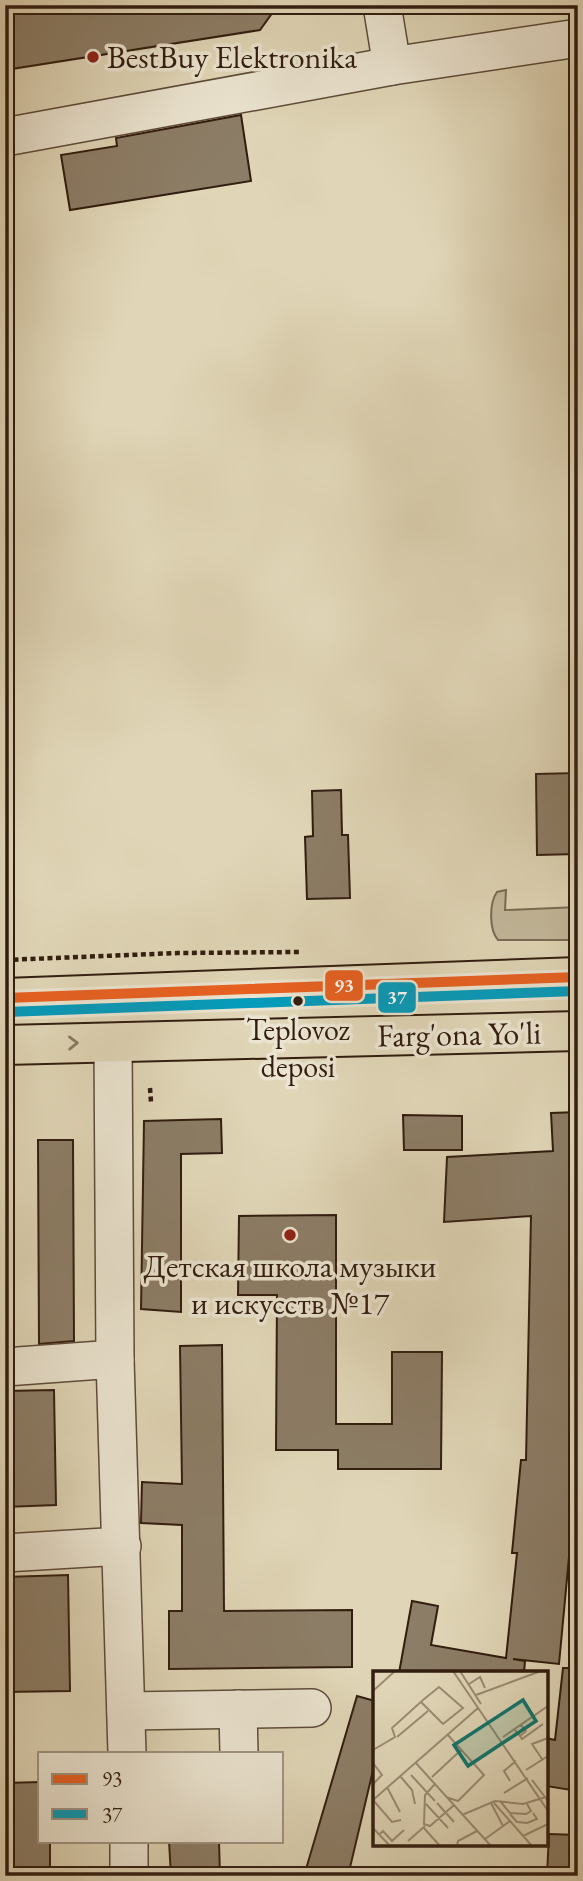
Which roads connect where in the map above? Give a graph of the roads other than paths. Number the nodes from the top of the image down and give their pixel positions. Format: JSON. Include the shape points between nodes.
{"nodes":[{"id":1,"x":382,"y":5,"type":"edge"},
{"id":2,"x":578,"y":38,"type":"edge"},
{"id":3,"x":392,"y":66,"type":"junction"},
{"id":4,"x":5,"y":137,"type":"edge"},
{"id":5,"x":578,"y":977,"type":"edge"},
{"id":6,"x":5,"y":998,"type":"edge"},
{"id":7,"x":578,"y":1031,"type":"edge"},
{"id":8,"x":113,"y":1043,"type":"junction"},
{"id":9,"x":5,"y":1045,"type":"edge"},
{"id":10,"x":115,"y":1359,"type":"junction"},
{"id":11,"x":5,"y":1367,"type":"edge"},
{"id":12,"x":122,"y":1546,"type":"junction"},
{"id":13,"x":5,"y":1553,"type":"edge"},
{"id":14,"x":312,"y":1707,"type":"dead end"},
{"id":15,"x":238,"y":1709,"type":"junction"},
{"id":16,"x":126,"y":1711,"type":"junction"},
{"id":17,"x":127,"y":1752,"type":"edge"},
{"id":18,"x":239,"y":1752,"type":"edge"},
{"id":19,"x":129,"y":1842,"type":"edge"},
{"id":20,"x":129,"y":1876,"type":"edge"}],
"edges":[{"from":1,"to":3,"type":"lane"},
{"from":2,"to":3,"type":"lane"},
{"from":3,"to":4,"type":"lane"},
{"from":5,"to":6,"type":"main road","name":"Farg'ona Yo'li"},
{"from":7,"to":8,"type":"main road","name":"Farg'ona Yo'li"},
{"from":9,"to":8,"type":"main road","name":"Farg'ona Yo'li","one_way":true},
{"from":8,"to":10,"type":"lane"},
{"from":10,"to":11,"type":"lane"},
{"from":10,"to":12,"type":"lane"},
{"from":12,"to":13,"type":"lane"},
{"from":12,"to":16,"type":"lane"},
{"from":14,"to":15,"type":"lane"},
{"from":15,"to":16,"type":"lane"},
{"from":15,"to":18,"type":"lane"},
{"from":16,"to":17,"type":"lane"},
{"from":19,"to":20,"type":"lane"}]}
